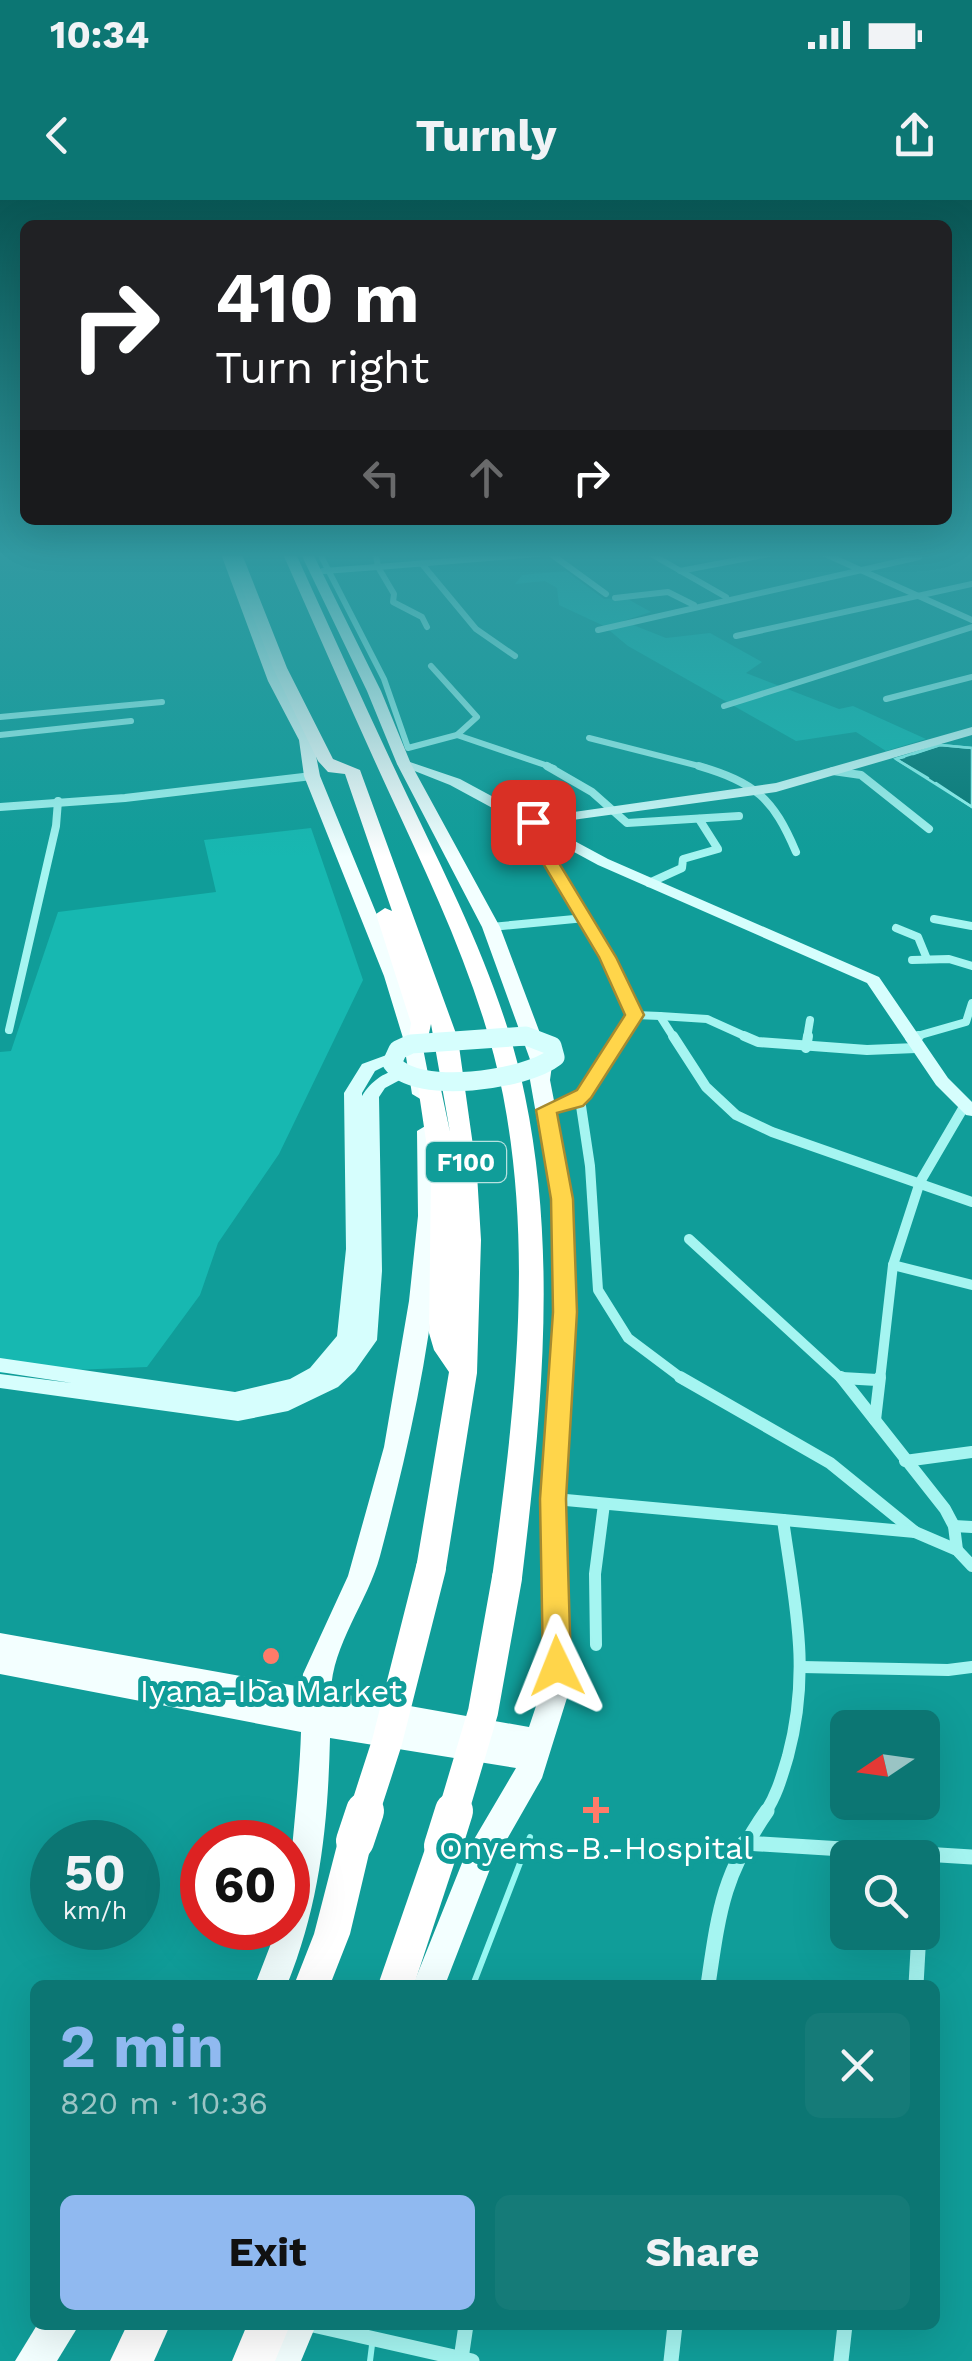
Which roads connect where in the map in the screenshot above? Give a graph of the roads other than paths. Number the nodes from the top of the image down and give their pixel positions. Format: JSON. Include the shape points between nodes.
{"nodes":[{"id":1,"x":265,"y":655,"type":"edge"},
{"id":2,"x":275,"y":655,"type":"edge"},
{"id":3,"x":335,"y":655,"type":"edge"},
{"id":4,"x":364,"y":655,"type":"edge"},
{"id":5,"x":880,"y":655,"type":"edge"},
{"id":6,"x":431,"y":666,"type":"dead end"},
{"id":7,"x":972,"y":677,"type":"edge"},
{"id":8,"x":886,"y":699,"type":"dead end"},
{"id":9,"x":162,"y":702,"type":"dead end"},
{"id":10,"x":724,"y":706,"type":"dead end"},
{"id":11,"x":0,"y":716,"type":"edge"},
{"id":12,"x":131,"y":721,"type":"dead end"},
{"id":13,"x":972,"y":731,"type":"edge"},
{"id":14,"x":0,"y":735,"type":"edge"},
{"id":15,"x":458,"y":736,"type":"junction"},
{"id":16,"x":589,"y":738,"type":"dead end"},
{"id":17,"x":408,"y":763,"type":"junction"},
{"id":18,"x":833,"y":770,"type":"junction"},
{"id":19,"x":312,"y":776,"type":"junction"},
{"id":20,"x":756,"y":791,"type":"junction"},
{"id":21,"x":58,"y":801,"type":"junction"},
{"id":22,"x":0,"y":807,"type":"edge"},
{"id":23,"x":611,"y":810,"type":"junction"},
{"id":24,"x":739,"y":816,"type":"dead end"},
{"id":25,"x":700,"y":819,"type":"junction"},
{"id":26,"x":538,"y":824,"type":"junction"},
{"id":27,"x":929,"y":829,"type":"dead end"},
{"id":28,"x":426,"y":852,"type":"junction"},
{"id":29,"x":796,"y":852,"type":"dead end"},
{"id":30,"x":379,"y":856,"type":"junction"},
{"id":31,"x":650,"y":883,"type":"junction"},
{"id":32,"x":585,"y":918,"type":"junction"},
{"id":33,"x":934,"y":919,"type":"dead end"},
{"id":34,"x":972,"y":926,"type":"edge"},
{"id":35,"x":896,"y":928,"type":"dead end"},
{"id":36,"x":486,"y":934,"type":"junction"},
{"id":37,"x":927,"y":958,"type":"junction"},
{"id":38,"x":912,"y":960,"type":"dead end"},
{"id":39,"x":972,"y":966,"type":"edge"},
{"id":40,"x":972,"y":1003,"type":"edge"},
{"id":41,"x":635,"y":1015,"type":"junction"},
{"id":42,"x":660,"y":1016,"type":"junction"},
{"id":43,"x":810,"y":1020,"type":"dead end"},
{"id":44,"x":969,"y":1022,"type":"edge"},
{"id":45,"x":9,"y":1030,"type":"dead end"},
{"id":46,"x":516,"y":1036,"type":"junction"},
{"id":47,"x":420,"y":1043,"type":"junction"},
{"id":48,"x":912,"y":1043,"type":"junction"},
{"id":49,"x":806,"y":1048,"type":"junction"},
{"id":50,"x":397,"y":1066,"type":"junction"},
{"id":51,"x":524,"y":1074,"type":"junction"},
{"id":52,"x":428,"y":1080,"type":"junction"},
{"id":53,"x":576,"y":1101,"type":"junction"},
{"id":54,"x":968,"y":1108,"type":"edge"},
{"id":55,"x":546,"y":1110,"type":"junction"},
{"id":56,"x":920,"y":1182,"type":"junction"},
{"id":57,"x":972,"y":1202,"type":"edge"},
{"id":58,"x":364,"y":1204,"type":"junction"},
{"id":59,"x":689,"y":1239,"type":"dead end"},
{"id":60,"x":893,"y":1265,"type":"junction"},
{"id":61,"x":972,"y":1285,"type":"edge"},
{"id":62,"x":0,"y":1365,"type":"edge"},
{"id":63,"x":526,"y":1370,"type":"junction"},
{"id":64,"x":464,"y":1374,"type":"junction"},
{"id":65,"x":842,"y":1378,"type":"junction"},
{"id":66,"x":877,"y":1380,"type":"junction"},
{"id":67,"x":0,"y":1381,"type":"edge"},
{"id":68,"x":875,"y":1420,"type":"junction"},
{"id":69,"x":972,"y":1452,"type":"edge"},
{"id":70,"x":905,"y":1461,"type":"junction"},
{"id":71,"x":553,"y":1499,"type":"junction"},
{"id":72,"x":604,"y":1504,"type":"junction"},
{"id":73,"x":783,"y":1520,"type":"junction"},
{"id":74,"x":954,"y":1526,"type":"junction"},
{"id":75,"x":972,"y":1527,"type":"edge"},
{"id":76,"x":914,"y":1532,"type":"junction"},
{"id":77,"x":957,"y":1550,"type":"junction"},
{"id":78,"x":972,"y":1566,"type":"edge"},
{"id":79,"x":0,"y":1644,"type":"edge"},
{"id":80,"x":596,"y":1646,"type":"dead end"},
{"id":81,"x":0,"y":1662,"type":"edge"},
{"id":82,"x":802,"y":1667,"type":"junction"},
{"id":83,"x":972,"y":1667,"type":"edge"},
{"id":84,"x":316,"y":1713,"type":"junction"},
{"id":85,"x":537,"y":1750,"type":"junction"},
{"id":86,"x":744,"y":1842,"type":"junction"},
{"id":87,"x":830,"y":1849,"type":"edge"},
{"id":88,"x":940,"y":1857,"type":"edge"},
{"id":89,"x":972,"y":1857,"type":"edge"},
{"id":90,"x":918,"y":1950,"type":"edge"},
{"id":91,"x":273,"y":1980,"type":"edge"},
{"id":92,"x":314,"y":1980,"type":"edge"},
{"id":93,"x":398,"y":1980,"type":"edge"},
{"id":94,"x":430,"y":1980,"type":"edge"},
{"id":95,"x":709,"y":1980,"type":"edge"},
{"id":96,"x":916,"y":1980,"type":"edge"},
{"id":97,"x":56,"y":2330,"type":"edge"},
{"id":98,"x":146,"y":2330,"type":"edge"},
{"id":99,"x":267,"y":2330,"type":"edge"},
{"id":100,"x":295,"y":2330,"type":"edge"},
{"id":101,"x":334,"y":2330,"type":"edge"},
{"id":102,"x":466,"y":2330,"type":"edge"},
{"id":103,"x":674,"y":2330,"type":"edge"},
{"id":104,"x":844,"y":2330,"type":"edge"},
{"id":105,"x":466,"y":2360,"type":"edge"},
{"id":106,"x":34,"y":2361,"type":"edge"},
{"id":107,"x":131,"y":2361,"type":"edge"},
{"id":108,"x":253,"y":2361,"type":"edge"},
{"id":109,"x":281,"y":2361,"type":"edge"},
{"id":110,"x":671,"y":2361,"type":"edge"},
{"id":111,"x":840,"y":2361,"type":"edge"}],
"edges":[{"from":1,"to":19,"type":"main road","via":[[306,740]]},
{"from":2,"to":30,"type":"highway","number":"F100","via":[[326,761],[352,770]]},
{"from":3,"to":28,"type":"highway","number":"F100"},
{"from":4,"to":17,"type":"main road"},
{"from":5,"to":10,"type":"street"},
{"from":6,"to":15,"type":"street","via":[[477,717]]},
{"from":7,"to":8,"type":"street"},
{"from":9,"to":11,"type":"street"},
{"from":12,"to":14,"type":"street"},
{"from":13,"to":18,"type":"main road"},
{"from":15,"to":17,"type":"street"},
{"from":15,"to":23,"type":"street","via":[[556,769]]},
{"from":16,"to":20,"type":"street","via":[[672,757]]},
{"from":17,"to":26,"type":"main road"},
{"from":17,"to":36,"type":"main road"},
{"from":18,"to":20,"type":"main road"},
{"from":18,"to":27,"type":"street","via":[[861,775]]},
{"from":19,"to":21,"type":"street"},
{"from":19,"to":84,"type":"main road","via":[[412,1038],[429,1146],[430,1216],[396,1447],[360,1576],[320,1664]]},
{"from":20,"to":23,"type":"main road"},
{"from":20,"to":29,"type":"street","via":[[776,810]]},
{"from":21,"to":22,"type":"street"},
{"from":21,"to":45,"type":"street"},
{"from":23,"to":25,"type":"street","via":[[631,824]]},
{"from":23,"to":26,"type":"main road"},
{"from":24,"to":25,"type":"street"},
{"from":25,"to":31,"type":"street","via":[[718,848],[684,859],[682,868]]},
{"from":26,"to":31,"type":"main road"},
{"from":26,"to":32,"type":"street","via":[[537,840]]},
{"from":28,"to":36,"type":"highway","via":[[443,863]]},
{"from":28,"to":63,"type":"highway","number":"F100","via":[[499,1033],[522,1139],[531,1284]]},
{"from":30,"to":47,"type":"highway","via":[[371,872],[422,1023]]},
{"from":30,"to":64,"type":"highway","number":"F100","via":[[447,1039],[457,1093],[471,1284]]},
{"from":31,"to":48,"type":"main road","via":[[873,980]]},
{"from":32,"to":36,"type":"street"},
{"from":32,"to":41,"type":"street"},
{"from":33,"to":34,"type":"street"},
{"from":35,"to":37,"type":"street","via":[[918,937]]},
{"from":36,"to":46,"type":"highway"},
{"from":36,"to":55,"type":"main road","via":[[542,1064]]},
{"from":37,"to":38,"type":"street"},
{"from":37,"to":39,"type":"street"},
{"from":40,"to":44,"type":"street"},
{"from":41,"to":42,"type":"street"},
{"from":41,"to":53,"type":"street"},
{"from":42,"to":49,"type":"street","via":[[695,1016],[758,1042]]},
{"from":42,"to":56,"type":"street","via":[[706,1087],[736,1114]]},
{"from":43,"to":49,"type":"street"},
{"from":44,"to":48,"type":"street"},
{"from":46,"to":47,"type":"main road","bridge":true},
{"from":46,"to":51,"type":"main road","bridge":true,"via":[[543,1040],[555,1051],[546,1067]]},
{"from":47,"to":50,"type":"main road","bridge":true,"via":[[404,1047]]},
{"from":48,"to":49,"type":"street"},
{"from":48,"to":54,"type":"main road"},
{"from":50,"to":52,"type":"main road","bridge":true},
{"from":50,"to":58,"type":"main road","via":[[370,1097]]},
{"from":51,"to":52,"type":"main road","bridge":true},
{"from":51,"to":63,"type":"highway","via":[[539,1197],[544,1334]]},
{"from":52,"to":64,"type":"highway","via":[[445,1201],[442,1333]]},
{"from":53,"to":55,"type":"street"},
{"from":53,"to":76,"type":"street","via":[[590,1166],[598,1290],[625,1336],[678,1377],[774,1428],[879,1496]]},
{"from":54,"to":56,"type":"street"},
{"from":55,"to":71,"type":"main road","via":[[562,1199],[565,1312]]},
{"from":56,"to":57,"type":"street"},
{"from":56,"to":60,"type":"street"},
{"from":58,"to":62,"type":"main road","via":[[347,1338],[326,1367],[296,1385],[235,1400],[205,1398]]},
{"from":58,"to":67,"type":"main road","via":[[372,1271],[366,1340],[340,1374],[302,1398],[248,1412],[204,1412]]},
{"from":59,"to":65,"type":"street"},
{"from":60,"to":61,"type":"street"},
{"from":60,"to":66,"type":"street"},
{"from":63,"to":93,"type":"highway","number":"F100","bridge":true,"via":[[519,1488],[483,1712]]},
{"from":64,"to":92,"type":"highway","number":"F100","bridge":true,"via":[[431,1568],[387,1742]]},
{"from":65,"to":66,"type":"street"},
{"from":65,"to":68,"type":"street"},
{"from":66,"to":68,"type":"street"},
{"from":68,"to":70,"type":"street"},
{"from":69,"to":70,"type":"street"},
{"from":70,"to":74,"type":"street"},
{"from":71,"to":72,"type":"street"},
{"from":71,"to":85,"type":"main road","via":[[557,1685]]},
{"from":72,"to":73,"type":"street"},
{"from":72,"to":80,"type":"street","via":[[595,1574]]},
{"from":73,"to":76,"type":"street"},
{"from":73,"to":82,"type":"street"},
{"from":74,"to":75,"type":"street"},
{"from":74,"to":77,"type":"street"},
{"from":76,"to":77,"type":"street"},
{"from":77,"to":78,"type":"street"},
{"from":79,"to":84,"type":"main road"},
{"from":81,"to":84,"type":"main road"},
{"from":82,"to":83,"type":"street"},
{"from":82,"to":86,"type":"street","via":[[778,1790]]},
{"from":84,"to":85,"type":"main road"},
{"from":84,"to":91,"type":"main road","via":[[307,1864]]},
{"from":85,"to":94,"type":"main road","via":[[477,1863]]},
{"from":86,"to":87,"type":"street"},
{"from":86,"to":95,"type":"street"},
{"from":88,"to":89,"type":"street"},
{"from":90,"to":96,"type":"street"},
{"from":97,"to":106,"type":"main road"},
{"from":98,"to":107,"type":"highway"},
{"from":99,"to":108,"type":"highway"},
{"from":100,"to":109,"type":"main road"},
{"from":101,"to":105,"type":"street"},
{"from":102,"to":105,"type":"street"},
{"from":103,"to":110,"type":"street"},
{"from":104,"to":111,"type":"street"}]}
